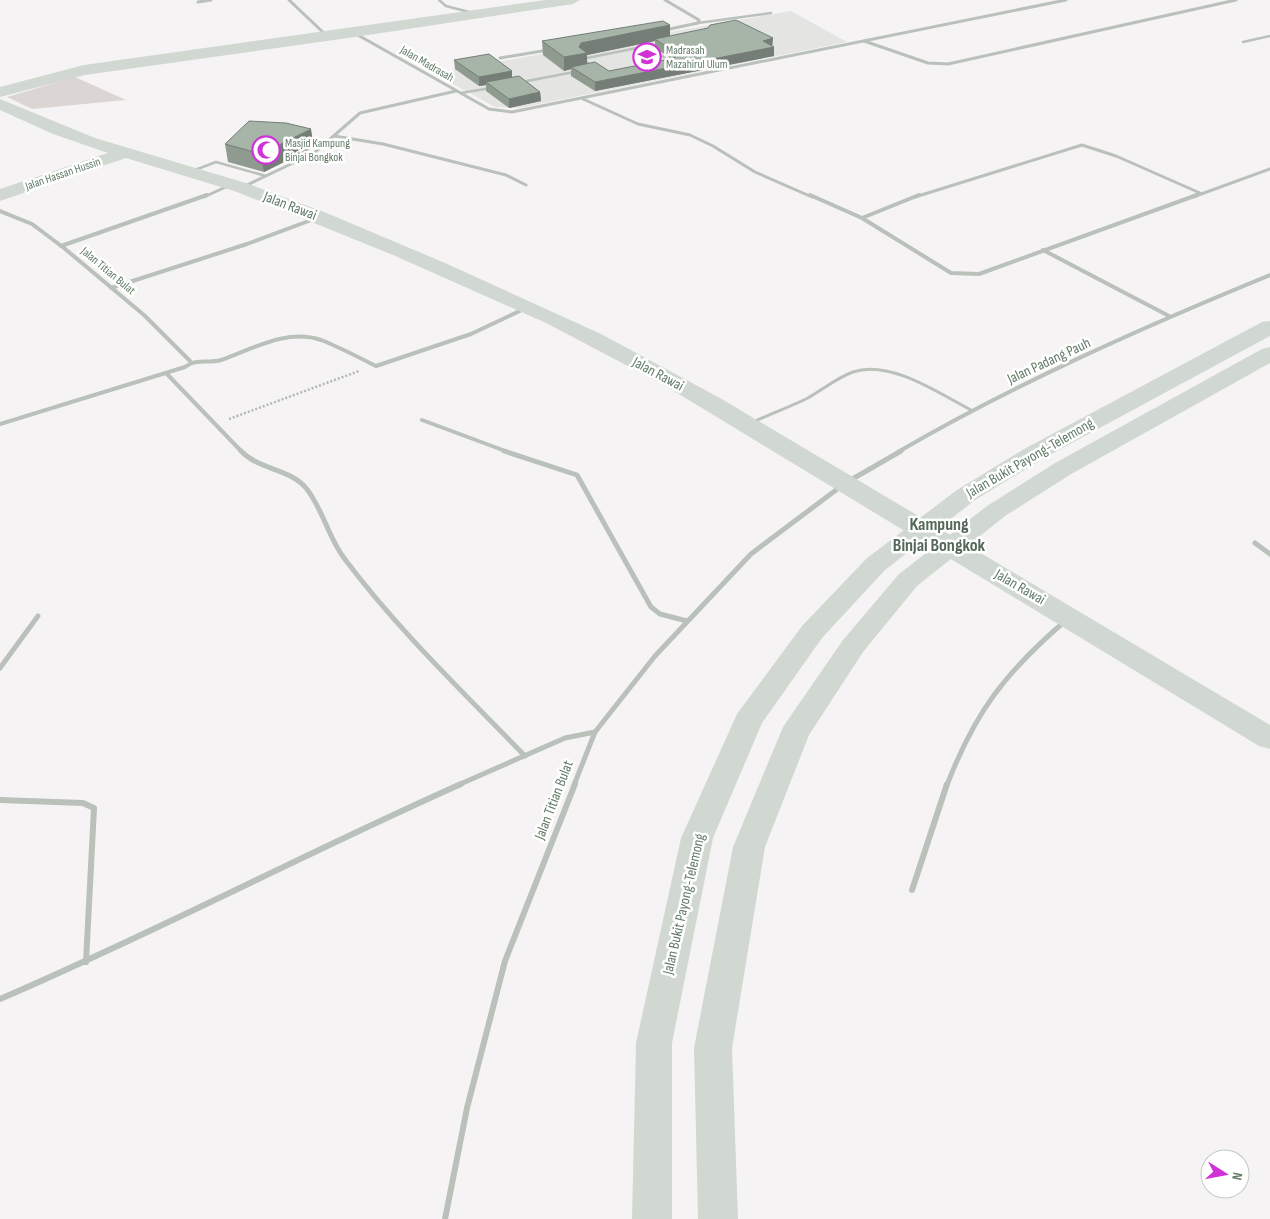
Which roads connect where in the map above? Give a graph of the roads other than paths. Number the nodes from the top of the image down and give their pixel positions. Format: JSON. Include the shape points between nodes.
{"nodes":[{"id":1,"x":211,"y":0,"type":"edge"},
{"id":2,"x":289,"y":0,"type":"edge"},
{"id":3,"x":439,"y":0,"type":"edge"},
{"id":4,"x":573,"y":0,"type":"edge"},
{"id":5,"x":665,"y":0,"type":"edge"},
{"id":6,"x":1066,"y":0,"type":"edge"},
{"id":7,"x":1236,"y":0,"type":"edge"},
{"id":8,"x":198,"y":2,"type":"dead end"},
{"id":9,"x":771,"y":13,"type":"dead end"},
{"id":10,"x":480,"y":15,"type":"junction"},
{"id":11,"x":698,"y":23,"type":"junction"},
{"id":12,"x":664,"y":30,"type":"edge"},
{"id":13,"x":355,"y":34,"type":"junction"},
{"id":14,"x":1270,"y":36,"type":"edge"},
{"id":15,"x":328,"y":37,"type":"junction"},
{"id":16,"x":864,"y":41,"type":"junction"},
{"id":17,"x":1243,"y":42,"type":"dead end"},
{"id":18,"x":656,"y":44,"type":"edge"},
{"id":19,"x":647,"y":46,"type":"junction"},
{"id":20,"x":558,"y":48,"type":"edge"},
{"id":21,"x":500,"y":58,"type":"dead end"},
{"id":22,"x":595,"y":68,"type":"junction"},
{"id":23,"x":585,"y":70,"type":"edge"},
{"id":24,"x":576,"y":72,"type":"edge"},
{"id":25,"x":517,"y":83,"type":"edge"},
{"id":26,"x":498,"y":86,"type":"edge"},
{"id":27,"x":456,"y":91,"type":"junction"},
{"id":28,"x":0,"y":92,"type":"edge"},
{"id":29,"x":461,"y":93,"type":"junction"},
{"id":30,"x":583,"y":99,"type":"junction"},
{"id":31,"x":5,"y":108,"type":"edge"},
{"id":32,"x":334,"y":136,"type":"junction"},
{"id":33,"x":127,"y":152,"type":"junction"},
{"id":34,"x":1270,"y":169,"type":"edge"},
{"id":35,"x":190,"y":172,"type":"junction"},
{"id":36,"x":266,"y":176,"type":"junction"},
{"id":37,"x":526,"y":184,"type":"dead end"},
{"id":38,"x":237,"y":186,"type":"junction"},
{"id":39,"x":1201,"y":193,"type":"junction"},
{"id":40,"x":0,"y":195,"type":"edge"},
{"id":41,"x":0,"y":211,"type":"edge"},
{"id":42,"x":319,"y":218,"type":"junction"},
{"id":43,"x":862,"y":218,"type":"junction"},
{"id":44,"x":61,"y":246,"type":"junction"},
{"id":45,"x":1042,"y":250,"type":"junction"},
{"id":46,"x":1270,"y":275,"type":"edge"},
{"id":47,"x":111,"y":288,"type":"junction"},
{"id":48,"x":527,"y":307,"type":"junction"},
{"id":49,"x":1169,"y":316,"type":"junction"},
{"id":50,"x":1270,"y":327,"type":"edge"},
{"id":51,"x":1270,"y":354,"type":"edge"},
{"id":52,"x":191,"y":362,"type":"junction"},
{"id":53,"x":166,"y":373,"type":"junction"},
{"id":54,"x":971,"y":410,"type":"junction"},
{"id":55,"x":422,"y":420,"type":"dead end"},
{"id":56,"x":0,"y":424,"type":"edge"},
{"id":57,"x":746,"y":424,"type":"junction"},
{"id":58,"x":845,"y":483,"type":"junction"},
{"id":59,"x":1255,"y":543,"type":"dead end"},
{"id":60,"x":1270,"y":554,"type":"edge"},
{"id":61,"x":38,"y":616,"type":"dead end"},
{"id":62,"x":1071,"y":617,"type":"junction"},
{"id":63,"x":687,"y":621,"type":"junction"},
{"id":64,"x":0,"y":668,"type":"edge"},
{"id":65,"x":595,"y":732,"type":"junction"},
{"id":66,"x":1270,"y":739,"type":"edge"},
{"id":67,"x":525,"y":756,"type":"junction"},
{"id":68,"x":0,"y":800,"type":"edge"},
{"id":69,"x":912,"y":890,"type":"dead end"},
{"id":70,"x":86,"y":962,"type":"junction"},
{"id":71,"x":0,"y":999,"type":"edge"},
{"id":72,"x":446,"y":1219,"type":"edge"},
{"id":73,"x":652,"y":1219,"type":"edge"},
{"id":74,"x":718,"y":1219,"type":"edge"}],
"edges":[{"from":1,"to":8,"type":"street"},
{"from":2,"to":15,"type":"street"},
{"from":3,"to":10,"type":"lane","via":[[446,6]]},
{"from":4,"to":10,"type":"main road"},
{"from":5,"to":11,"type":"street","via":[[699,20]]},
{"from":6,"to":16,"type":"street"},
{"from":7,"to":16,"type":"street","via":[[948,64],[928,63]]},
{"from":9,"to":11,"type":"lane"},
{"from":10,"to":13,"type":"main road"},
{"from":11,"to":12,"type":"street"},
{"from":13,"to":15,"type":"main road"},
{"from":13,"to":27,"type":"street","name":"Jalan Madrasah"},
{"from":14,"to":17,"type":"lane"},
{"from":15,"to":28,"type":"main road","via":[[84,70]]},
{"from":16,"to":30,"type":"street"},
{"from":18,"to":19,"type":"lane"},
{"from":19,"to":22,"type":"lane","via":[[582,58]]},
{"from":19,"to":22,"type":"lane","via":[[674,64],[615,76]]},
{"from":20,"to":21,"type":"street"},
{"from":22,"to":23,"type":"lane"},
{"from":24,"to":25,"type":"lane"},
{"from":26,"to":29,"type":"lane"},
{"from":27,"to":29,"type":"street","name":"Jalan Madrasah"},
{"from":27,"to":32,"type":"street","via":[[360,113]]},
{"from":29,"to":30,"type":"street","name":"Jalan Madrasah","via":[[489,109],[522,111]]},
{"from":30,"to":43,"type":"street","via":[[638,124],[690,135],[755,172]]},
{"from":31,"to":33,"type":"main road","name":"Jalan Rawai"},
{"from":32,"to":36,"type":"street","via":[[314,153]]},
{"from":32,"to":37,"type":"street","via":[[383,144],[506,175]]},
{"from":33,"to":35,"type":"main road","name":"Jalan Rawai"},
{"from":33,"to":40,"type":"main road","name":"Jalan Hassan Hussin"},
{"from":34,"to":39,"type":"street"},
{"from":35,"to":36,"type":"lane","via":[[216,162]]},
{"from":35,"to":38,"type":"main road","name":"Jalan Rawai"},
{"from":36,"to":38,"type":"street"},
{"from":38,"to":42,"type":"main road","name":"Jalan Rawai"},
{"from":38,"to":44,"type":"street"},
{"from":39,"to":43,"type":"street","via":[[1116,156],[1082,145],[908,198]]},
{"from":39,"to":45,"type":"street"},
{"from":41,"to":44,"type":"street","name":"Jalan Titian Bulat","via":[[33,224]]},
{"from":42,"to":47,"type":"street"},
{"from":42,"to":48,"type":"main road","name":"Jalan Rawai","via":[[396,248]]},
{"from":43,"to":45,"type":"street","via":[[951,273],[979,274]]},
{"from":44,"to":47,"type":"street","name":"Jalan Titian Bulat"},
{"from":45,"to":49,"type":"street"},
{"from":46,"to":49,"type":"street","name":"Jalan Padang Pauh"},
{"from":47,"to":52,"type":"street","name":"Jalan Titian Bulat","via":[[173,340]]},
{"from":48,"to":52,"type":"street","via":[[462,339],[376,366],[319,340],[296,336],[280,338],[218,361]]},
{"from":48,"to":57,"type":"main road","name":"Jalan Rawai","via":[[621,354]]},
{"from":49,"to":54,"type":"street","name":"Jalan Padang Pauh"},
{"from":50,"to":73,"type":"main road","name":"Jalan Bukit Payong-Telemong","via":[[1035,453],[966,495],[876,564],[812,632],[748,721],[697,838],[654,1043]]},
{"from":51,"to":74,"type":"main road","name":"Jalan Bukit Payong-Telemong","via":[[1064,468],[996,511],[908,580],[853,646],[794,734],[749,847],[713,1048]]},
{"from":52,"to":53,"type":"street"},
{"from":53,"to":56,"type":"street"},
{"from":53,"to":67,"type":"street","via":[[248,458],[299,481],[342,555],[403,627]]},
{"from":54,"to":57,"type":"lane","via":[[901,375],[861,370]]},
{"from":54,"to":58,"type":"street","name":"Jalan Padang Pauh"},
{"from":55,"to":63,"type":"street","via":[[577,475],[651,606],[660,614]]},
{"from":57,"to":58,"type":"main road","name":"Jalan Rawai"},
{"from":58,"to":62,"type":"main road","name":"Jalan Rawai"},
{"from":58,"to":63,"type":"street","name":"Jalan Titian Bulat","via":[[751,554]]},
{"from":59,"to":60,"type":"street"},
{"from":61,"to":64,"type":"street"},
{"from":62,"to":66,"type":"main road","name":"Jalan Rawai"},
{"from":62,"to":69,"type":"street","via":[[1020,660],[1000,684],[971,730],[943,795]]},
{"from":63,"to":65,"type":"street","name":"Jalan Titian Bulat"},
{"from":65,"to":67,"type":"street","via":[[566,738]]},
{"from":65,"to":72,"type":"street","name":"Jalan Titian Bulat","via":[[504,961],[467,1108]]},
{"from":67,"to":70,"type":"street","via":[[384,818]]},
{"from":68,"to":70,"type":"street","via":[[83,803],[94,808]]},
{"from":70,"to":71,"type":"street"}]}
